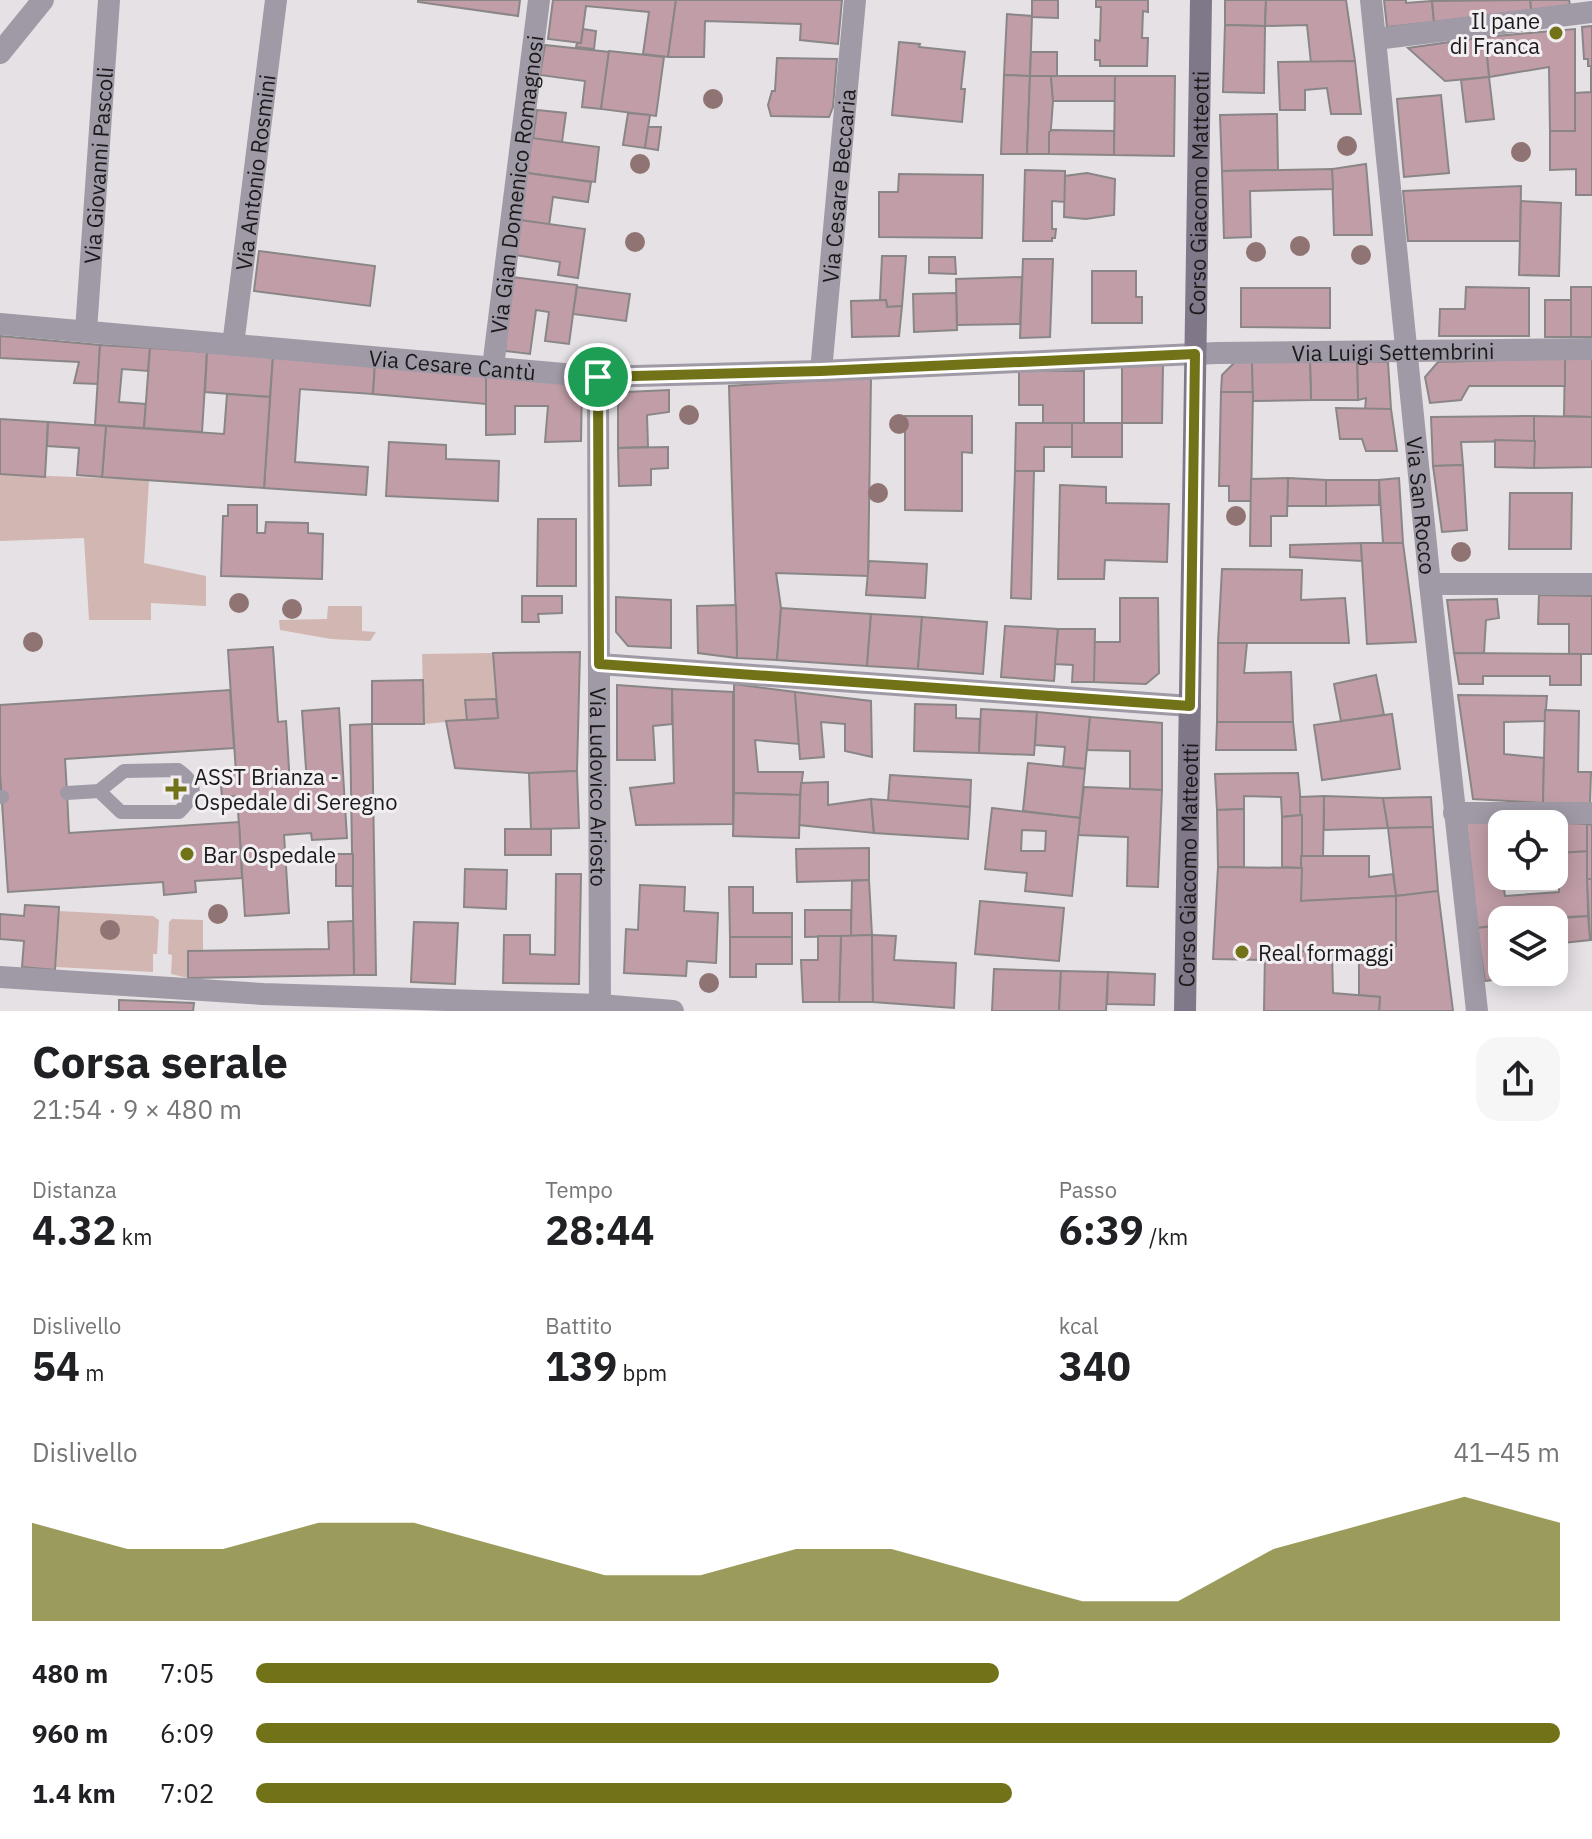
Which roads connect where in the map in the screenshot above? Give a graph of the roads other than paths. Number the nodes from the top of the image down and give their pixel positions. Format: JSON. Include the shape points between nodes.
{"nodes":[{"id":1,"x":43,"y":0,"type":"edge"},
{"id":2,"x":109,"y":0,"type":"edge"},
{"id":3,"x":276,"y":0,"type":"edge"},
{"id":4,"x":539,"y":0,"type":"edge"},
{"id":5,"x":855,"y":0,"type":"edge"},
{"id":6,"x":1201,"y":0,"type":"edge"},
{"id":7,"x":1371,"y":0,"type":"edge"},
{"id":8,"x":1592,"y":12,"type":"edge"},
{"id":9,"x":1376,"y":39,"type":"junction"},
{"id":10,"x":0,"y":53,"type":"edge"},
{"id":11,"x":0,"y":324,"type":"edge"},
{"id":12,"x":86,"y":331,"type":"junction"},
{"id":13,"x":233,"y":345,"type":"junction"},
{"id":14,"x":1592,"y":349,"type":"edge"},
{"id":15,"x":1406,"y":351,"type":"junction"},
{"id":16,"x":1195,"y":354,"type":"junction"},
{"id":17,"x":493,"y":367,"type":"junction"},
{"id":18,"x":821,"y":371,"type":"junction"},
{"id":19,"x":598,"y":377,"type":"junction"},
{"id":20,"x":1430,"y":584,"type":"junction"},
{"id":21,"x":1592,"y":584,"type":"edge"},
{"id":22,"x":599,"y":664,"type":"junction"},
{"id":23,"x":1190,"y":706,"type":"junction"},
{"id":24,"x":99,"y":791,"type":"junction"},
{"id":25,"x":67,"y":793,"type":"dead end"},
{"id":26,"x":1454,"y":813,"type":"junction"},
{"id":27,"x":1592,"y":813,"type":"edge"},
{"id":28,"x":0,"y":977,"type":"edge"},
{"id":29,"x":600,"y":1005,"type":"junction"},
{"id":30,"x":673,"y":1011,"type":"edge"},
{"id":31,"x":1185,"y":1011,"type":"edge"},
{"id":32,"x":1477,"y":1011,"type":"edge"}],
"edges":[{"from":1,"to":10,"type":"street"},
{"from":2,"to":12,"type":"street","name":"Via Giovanni Pascoli"},
{"from":3,"to":13,"type":"street","name":"Via Antonio Rosmini"},
{"from":4,"to":17,"type":"street","name":"Via Gian Domenico Romagnosi"},
{"from":5,"to":18,"type":"street","name":"Via Cesare Beccaria"},
{"from":6,"to":16,"type":"main road","name":"Corso Giacomo Matteotti"},
{"from":7,"to":9,"type":"street","name":"Via San Rocco"},
{"from":8,"to":9,"type":"street"},
{"from":9,"to":15,"type":"street","name":"Via San Rocco"},
{"from":11,"to":12,"type":"street","name":"Via Cesare Cantù"},
{"from":12,"to":13,"type":"street","name":"Via Cesare Cantù"},
{"from":13,"to":17,"type":"street","name":"Via Cesare Cantù"},
{"from":14,"to":15,"type":"street","name":"Via Luigi Settembrini"},
{"from":15,"to":16,"type":"street","name":"Via Luigi Settembrini"},
{"from":15,"to":20,"type":"street","name":"Via San Rocco"},
{"from":16,"to":18,"type":"street","name":"Via Cesare Cantù"},
{"from":16,"to":23,"type":"main road","name":"Corso Giacomo Matteotti"},
{"from":17,"to":19,"type":"street","name":"Via Cesare Cantù"},
{"from":18,"to":19,"type":"street","name":"Via Cesare Cantù"},
{"from":19,"to":22,"type":"street","name":"Via Ludovico Ariosto"},
{"from":20,"to":21,"type":"street"},
{"from":20,"to":26,"type":"street","name":"Via San Rocco"},
{"from":22,"to":23,"type":"street"},
{"from":22,"to":29,"type":"street","name":"Via Ludovico Ariosto"},
{"from":23,"to":31,"type":"main road","name":"Corso Giacomo Matteotti"},
{"from":24,"to":24,"type":"lane","via":[[121,812],[179,812],[194,788],[178,770],[124,771]]},
{"from":24,"to":25,"type":"lane"},
{"from":26,"to":27,"type":"street"},
{"from":26,"to":32,"type":"street","name":"Via San Rocco"},
{"from":28,"to":29,"type":"street","via":[[263,994]]},
{"from":29,"to":30,"type":"street"}]}
